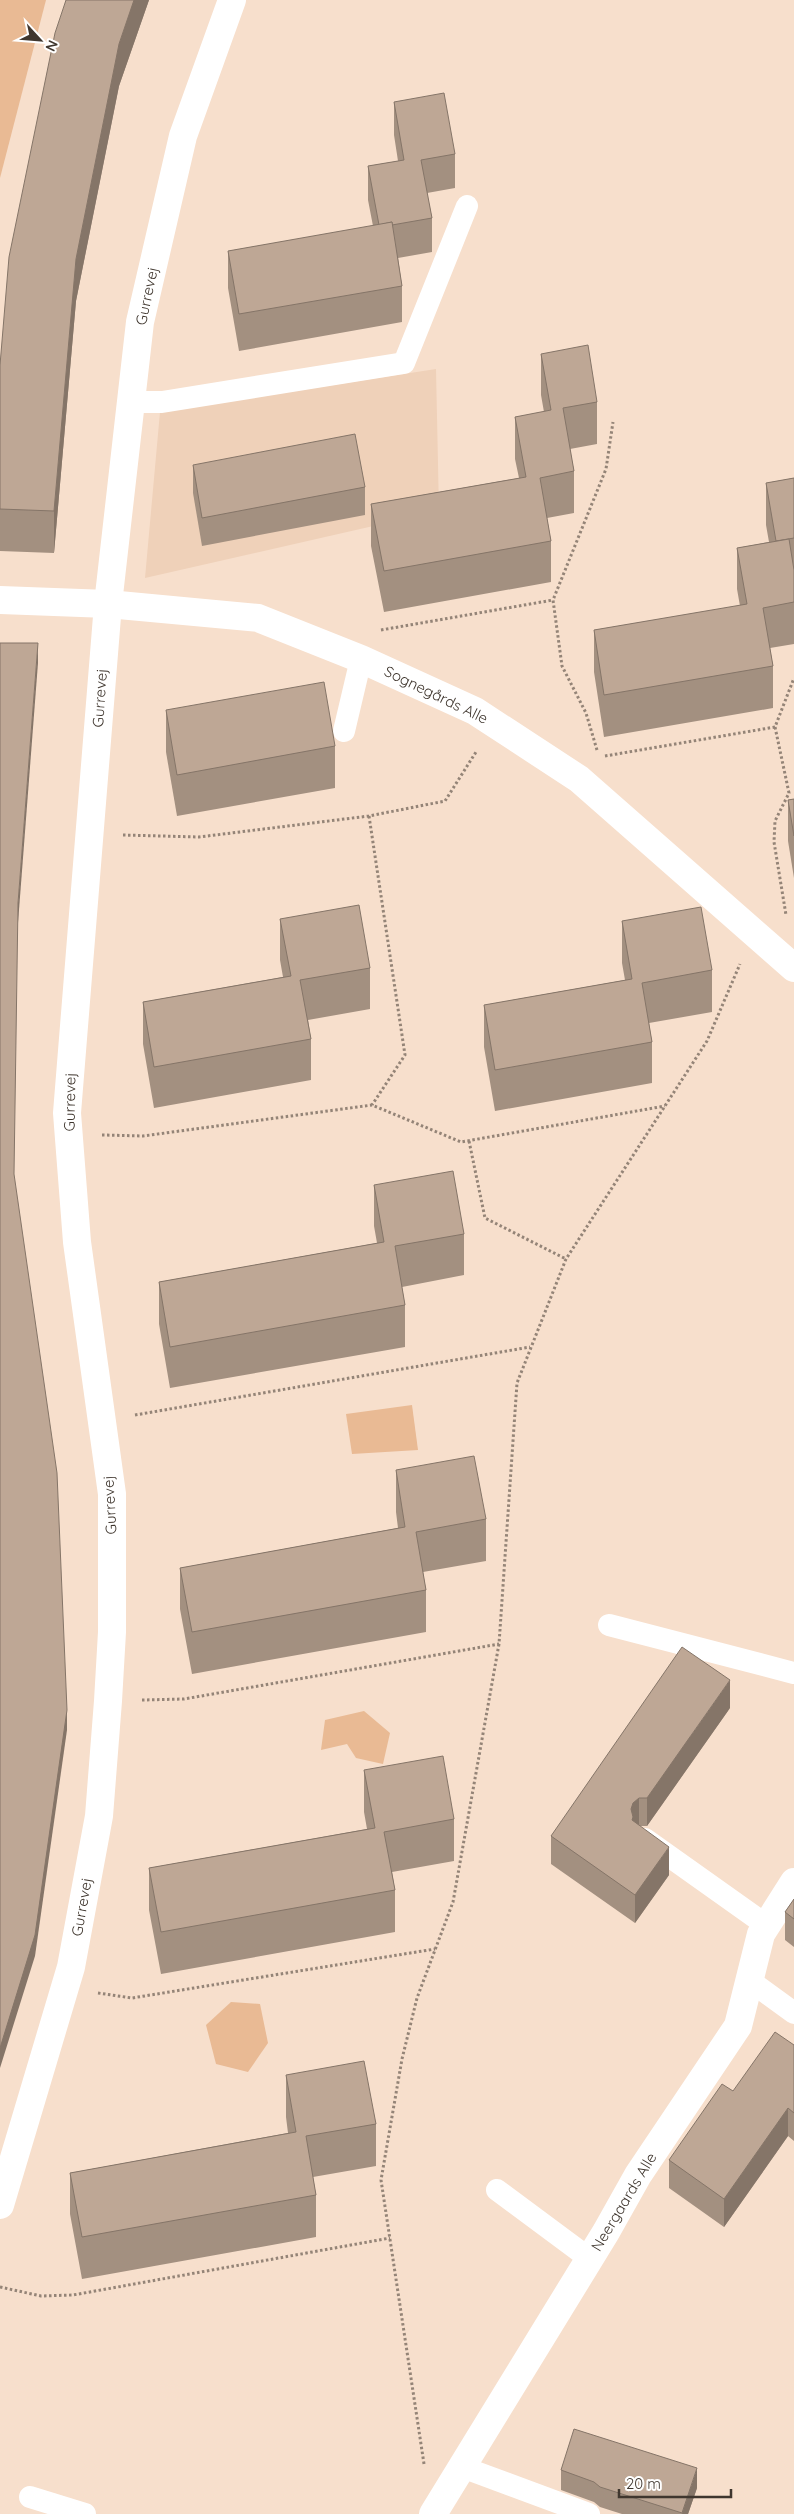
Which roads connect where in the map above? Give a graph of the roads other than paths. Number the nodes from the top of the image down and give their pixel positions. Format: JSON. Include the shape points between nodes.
{"nodes":[{"id":1,"x":232,"y":0,"type":"edge"},
{"id":2,"x":467,"y":206,"type":"dead end"},
{"id":3,"x":131,"y":402,"type":"junction"},
{"id":4,"x":0,"y":600,"type":"edge"},
{"id":5,"x":108,"y":604,"type":"junction"},
{"id":6,"x":361,"y":660,"type":"junction"},
{"id":7,"x":344,"y":731,"type":"dead end"},
{"id":8,"x":794,"y":968,"type":"edge"},
{"id":9,"x":609,"y":1625,"type":"dead end"},
{"id":10,"x":794,"y":1673,"type":"edge"},
{"id":11,"x":644,"y":1838,"type":"edge"},
{"id":12,"x":794,"y":1882,"type":"edge"},
{"id":13,"x":766,"y":1925,"type":"junction"},
{"id":14,"x":749,"y":1980,"type":"junction"},
{"id":15,"x":794,"y":2013,"type":"edge"},
{"id":16,"x":497,"y":2190,"type":"dead end"},
{"id":17,"x":0,"y":2205,"type":"edge"},
{"id":18,"x":590,"y":2259,"type":"junction"},
{"id":19,"x":462,"y":2467,"type":"junction"},
{"id":20,"x":30,"y":2497,"type":"dead end"},
{"id":21,"x":85,"y":2514,"type":"edge"},
{"id":22,"x":433,"y":2514,"type":"edge"},
{"id":23,"x":589,"y":2514,"type":"edge"}],
"edges":[{"from":1,"to":3,"type":"street","name":"Gurrevej","via":[[183,136],[140,322]]},
{"from":2,"to":3,"type":"lane","via":[[404,363],[162,402]]},
{"from":3,"to":5,"type":"street","name":"Gurrevej"},
{"from":4,"to":5,"type":"street","name":"Sognegårds Alle"},
{"from":5,"to":6,"type":"street","name":"Sognegårds Alle","via":[[258,618]]},
{"from":5,"to":17,"type":"street","name":"Gurrevej","via":[[67,1113],[77,1242],[112,1494],[112,1632],[108,1701],[99,1816],[71,1967]]},
{"from":6,"to":7,"type":"lane"},
{"from":6,"to":8,"type":"street","name":"Sognegårds Alle","via":[[475,711],[579,779]]},
{"from":9,"to":10,"type":"lane"},
{"from":11,"to":13,"type":"lane"},
{"from":12,"to":13,"type":"street","name":"Neergaards Alle"},
{"from":13,"to":14,"type":"street","name":"Neergaards Alle"},
{"from":14,"to":15,"type":"lane"},
{"from":14,"to":18,"type":"street","name":"Neergaards Alle","via":[[738,2026],[638,2175]]},
{"from":16,"to":18,"type":"lane"},
{"from":18,"to":19,"type":"street","name":"Neergaards Alle"},
{"from":19,"to":22,"type":"street","name":"Neergaards Alle"},
{"from":19,"to":23,"type":"lane"},
{"from":20,"to":21,"type":"lane"}]}
